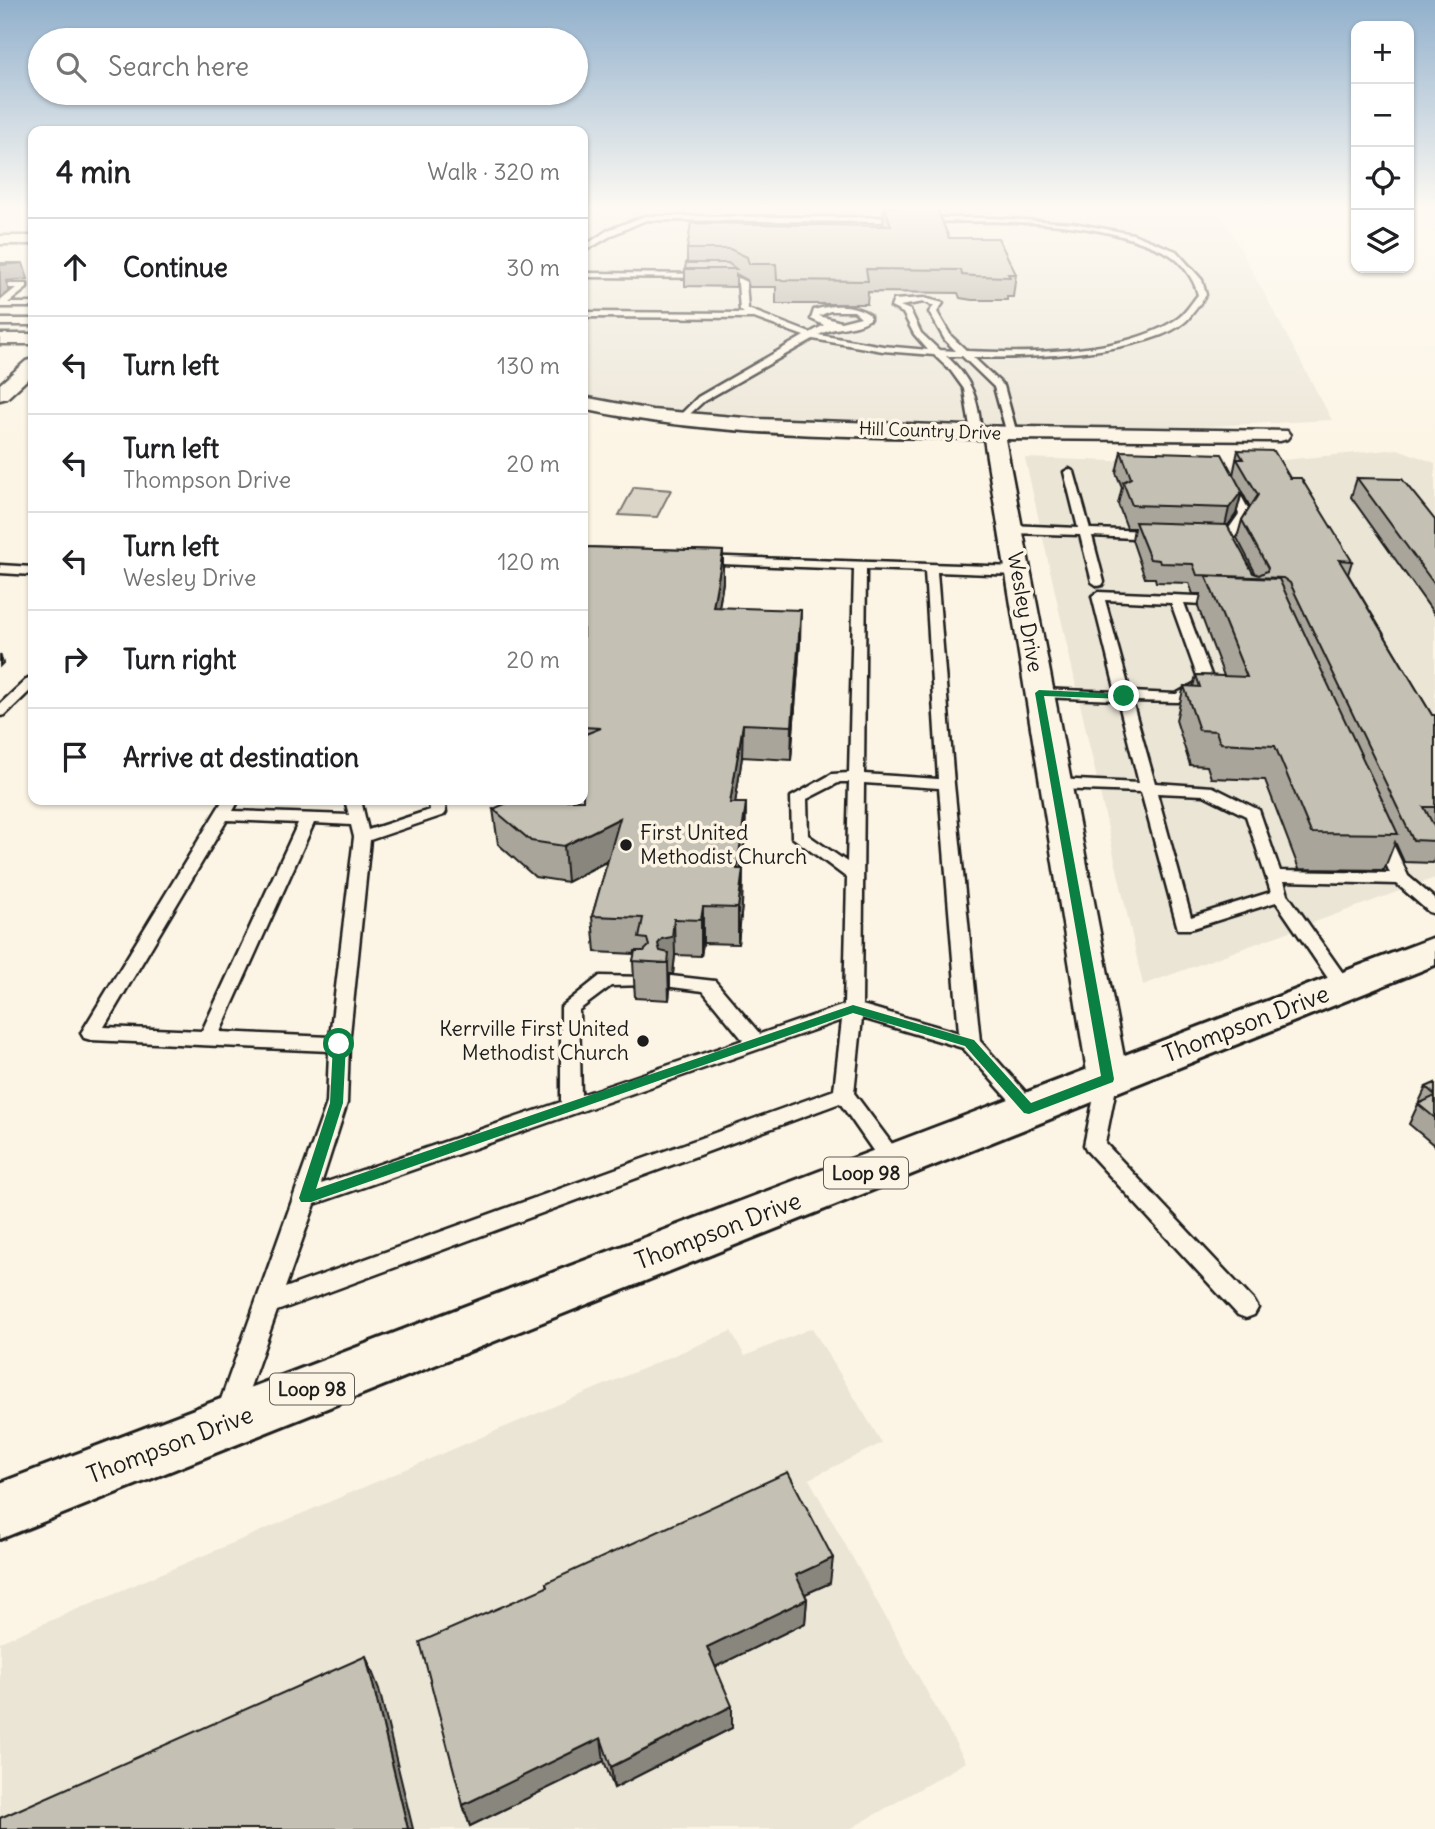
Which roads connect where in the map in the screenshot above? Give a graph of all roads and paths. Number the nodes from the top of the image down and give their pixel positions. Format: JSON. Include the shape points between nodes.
{"nodes":[{"id":1,"x":16,"y":292,"type":"edge"},
{"id":2,"x":742,"y":292,"type":"edge"},
{"id":3,"x":1201,"y":292,"type":"edge"},
{"id":4,"x":0,"y":305,"type":"edge"},
{"id":5,"x":28,"y":305,"type":"edge"},
{"id":6,"x":897,"y":309,"type":"junction"},
{"id":7,"x":886,"y":310,"type":"dead end"},
{"id":8,"x":874,"y":311,"type":"dead end"},
{"id":9,"x":862,"y":312,"type":"junction"},
{"id":10,"x":588,"y":315,"type":"edge"},
{"id":11,"x":756,"y":316,"type":"junction"},
{"id":12,"x":0,"y":322,"type":"edge"},
{"id":13,"x":28,"y":322,"type":"edge"},
{"id":14,"x":832,"y":324,"type":"junction"},
{"id":15,"x":812,"y":335,"type":"junction"},
{"id":16,"x":0,"y":339,"type":"edge"},
{"id":17,"x":28,"y":339,"type":"edge"},
{"id":18,"x":938,"y":354,"type":"junction"},
{"id":19,"x":970,"y":356,"type":"junction"},
{"id":20,"x":28,"y":369,"type":"edge"},
{"id":21,"x":0,"y":394,"type":"edge"},
{"id":22,"x":588,"y":404,"type":"edge"},
{"id":23,"x":680,"y":420,"type":"junction"},
{"id":24,"x":994,"y":434,"type":"junction"},
{"id":25,"x":1280,"y":435,"type":"dead end"},
{"id":26,"x":1069,"y":472,"type":"dead end"},
{"id":27,"x":1224,"y":475,"type":"edge"},
{"id":28,"x":1010,"y":530,"type":"junction"},
{"id":29,"x":1084,"y":532,"type":"junction"},
{"id":30,"x":1163,"y":535,"type":"edge"},
{"id":31,"x":1202,"y":537,"type":"edge"},
{"id":32,"x":681,"y":563,"type":"edge"},
{"id":33,"x":860,"y":566,"type":"junction"},
{"id":34,"x":0,"y":569,"type":"edge"},
{"id":35,"x":932,"y":569,"type":"junction"},
{"id":36,"x":1017,"y":570,"type":"junction"},
{"id":37,"x":28,"y":571,"type":"edge"},
{"id":38,"x":1098,"y":582,"type":"dead end"},
{"id":39,"x":1176,"y":599,"type":"junction"},
{"id":40,"x":1239,"y":602,"type":"edge"},
{"id":41,"x":28,"y":686,"type":"edge"},
{"id":42,"x":1039,"y":693,"type":"junction"},
{"id":43,"x":1124,"y":696,"type":"junction"},
{"id":44,"x":0,"y":712,"type":"edge"},
{"id":45,"x":856,"y":778,"type":"junction"},
{"id":46,"x":946,"y":784,"type":"junction"},
{"id":47,"x":1055,"y":784,"type":"junction"},
{"id":48,"x":1148,"y":788,"type":"junction"},
{"id":49,"x":354,"y":805,"type":"edge"},
{"id":50,"x":437,"y":805,"type":"edge"},
{"id":51,"x":227,"y":807,"type":"edge"},
{"id":52,"x":1373,"y":816,"type":"edge"},
{"id":53,"x":308,"y":818,"type":"junction"},
{"id":54,"x":360,"y":829,"type":"junction"},
{"id":55,"x":854,"y":875,"type":"junction"},
{"id":56,"x":1274,"y":876,"type":"junction"},
{"id":57,"x":1401,"y":879,"type":"junction"},
{"id":58,"x":1280,"y":895,"type":"junction"},
{"id":59,"x":1435,"y":908,"type":"edge"},
{"id":60,"x":1435,"y":950,"type":"edge"},
{"id":61,"x":639,"y":981,"type":"edge"},
{"id":62,"x":671,"y":982,"type":"edge"},
{"id":63,"x":1343,"y":986,"type":"junction"},
{"id":64,"x":853,"y":1009,"type":"junction"},
{"id":65,"x":208,"y":1038,"type":"junction"},
{"id":66,"x":757,"y":1043,"type":"junction"},
{"id":67,"x":970,"y":1043,"type":"junction"},
{"id":68,"x":339,"y":1044,"type":"junction"},
{"id":69,"x":1108,"y":1079,"type":"junction"},
{"id":70,"x":845,"y":1094,"type":"junction"},
{"id":71,"x":571,"y":1107,"type":"junction"},
{"id":72,"x":1029,"y":1109,"type":"junction"},
{"id":73,"x":893,"y":1162,"type":"junction"},
{"id":74,"x":306,"y":1198,"type":"junction"},
{"id":75,"x":266,"y":1305,"type":"junction"},
{"id":76,"x":1246,"y":1308,"type":"dead end"},
{"id":77,"x":225,"y":1423,"type":"junction"},
{"id":78,"x":0,"y":1511,"type":"edge"}],
"edges":[{"from":1,"to":4,"type":"lane"},
{"from":2,"to":11,"type":"lane","via":[[742,308]]},
{"from":3,"to":19,"type":"lane","via":[[1188,318],[1140,338],[1062,352]]},
{"from":4,"to":5,"type":"lane"},
{"from":6,"to":7,"type":"lane"},
{"from":6,"to":18,"type":"lane","via":[[906,312],[913,330]]},
{"from":6,"to":19,"type":"lane","via":[[897,302],[908,300],[936,303],[940,308],[933,312],[938,324]]},
{"from":8,"to":9,"type":"lane"},
{"from":9,"to":14,"type":"lane","via":[[867,317],[860,322]]},
{"from":9,"to":14,"type":"lane","via":[[838,308],[814,314]]},
{"from":10,"to":11,"type":"lane"},
{"from":11,"to":15,"type":"lane"},
{"from":12,"to":13,"type":"lane"},
{"from":14,"to":15,"type":"lane"},
{"from":15,"to":18,"type":"lane","via":[[874,348]]},
{"from":15,"to":23,"type":"lane","via":[[701,399]]},
{"from":16,"to":17,"type":"street"},
{"from":18,"to":19,"type":"lane"},
{"from":18,"to":24,"type":"lane","via":[[969,388]]},
{"from":19,"to":24,"type":"lane","via":[[999,386]]},
{"from":20,"to":21,"type":"street"},
{"from":22,"to":23,"type":"street","name":"Hill Country Drive"},
{"from":23,"to":24,"type":"street","name":"Hill Country Drive"},
{"from":24,"to":25,"type":"street","name":"Hill Country Drive"},
{"from":24,"to":28,"type":"street","name":"Wesley Drive"},
{"from":26,"to":29,"type":"lane"},
{"from":27,"to":31,"type":"lane","via":[[1244,514],[1231,543]]},
{"from":28,"to":29,"type":"lane"},
{"from":28,"to":36,"type":"street","name":"Wesley Drive"},
{"from":29,"to":30,"type":"lane"},
{"from":29,"to":38,"type":"lane"},
{"from":32,"to":33,"type":"lane","via":[[690,559]]},
{"from":33,"to":35,"type":"lane"},
{"from":33,"to":45,"type":"lane"},
{"from":34,"to":37,"type":"lane"},
{"from":35,"to":36,"type":"lane"},
{"from":35,"to":46,"type":"lane"},
{"from":36,"to":42,"type":"street","name":"Wesley Drive"},
{"from":39,"to":40,"type":"lane"},
{"from":39,"to":43,"type":"lane","via":[[1207,682],[1178,698]]},
{"from":39,"to":43,"type":"lane","via":[[1098,596]]},
{"from":41,"to":44,"type":"lane"},
{"from":42,"to":43,"type":"lane"},
{"from":42,"to":47,"type":"street","name":"Wesley Drive"},
{"from":43,"to":48,"type":"lane"},
{"from":45,"to":46,"type":"lane"},
{"from":45,"to":55,"type":"lane"},
{"from":45,"to":55,"type":"lane","via":[[837,777],[799,797],[800,837]]},
{"from":46,"to":67,"type":"lane"},
{"from":47,"to":48,"type":"lane"},
{"from":47,"to":69,"type":"street","name":"Wesley Drive"},
{"from":48,"to":56,"type":"lane","via":[[1207,790],[1253,813]]},
{"from":48,"to":58,"type":"lane","via":[[1184,925]]},
{"from":49,"to":54,"type":"lane"},
{"from":50,"to":54,"type":"lane","via":[[439,812]]},
{"from":51,"to":53,"type":"lane"},
{"from":51,"to":65,"type":"lane","via":[[91,1034]]},
{"from":52,"to":57,"type":"lane"},
{"from":53,"to":54,"type":"lane"},
{"from":53,"to":65,"type":"lane"},
{"from":54,"to":68,"type":"lane"},
{"from":55,"to":64,"type":"lane"},
{"from":56,"to":57,"type":"lane"},
{"from":56,"to":58,"type":"lane"},
{"from":57,"to":59,"type":"lane"},
{"from":58,"to":63,"type":"lane"},
{"from":60,"to":63,"type":"main road","name":"Thompson Drive","number":"Loop 98"},
{"from":61,"to":71,"type":"lane","via":[[607,979],[570,1007]]},
{"from":62,"to":66,"type":"lane","via":[[708,985]]},
{"from":63,"to":69,"type":"main road","name":"Thompson Drive","number":"Loop 98"},
{"from":64,"to":66,"type":"lane"},
{"from":64,"to":67,"type":"lane"},
{"from":64,"to":70,"type":"lane"},
{"from":65,"to":68,"type":"lane"},
{"from":66,"to":71,"type":"lane"},
{"from":67,"to":72,"type":"lane"},
{"from":68,"to":74,"type":"lane","via":[[337,1103]]},
{"from":69,"to":72,"type":"main road","name":"Thompson Drive","number":"Loop 98"},
{"from":69,"to":76,"type":"lane","via":[[1094,1145]]},
{"from":70,"to":73,"type":"lane"},
{"from":70,"to":75,"type":"lane"},
{"from":71,"to":74,"type":"lane"},
{"from":72,"to":73,"type":"main road","name":"Thompson Drive","number":"Loop 98"},
{"from":73,"to":77,"type":"main road","name":"Thompson Drive","number":"Loop 98"},
{"from":74,"to":75,"type":"lane"},
{"from":75,"to":77,"type":"lane"},
{"from":77,"to":78,"type":"main road","name":"Thompson Drive","number":"Loop 98"}]}
